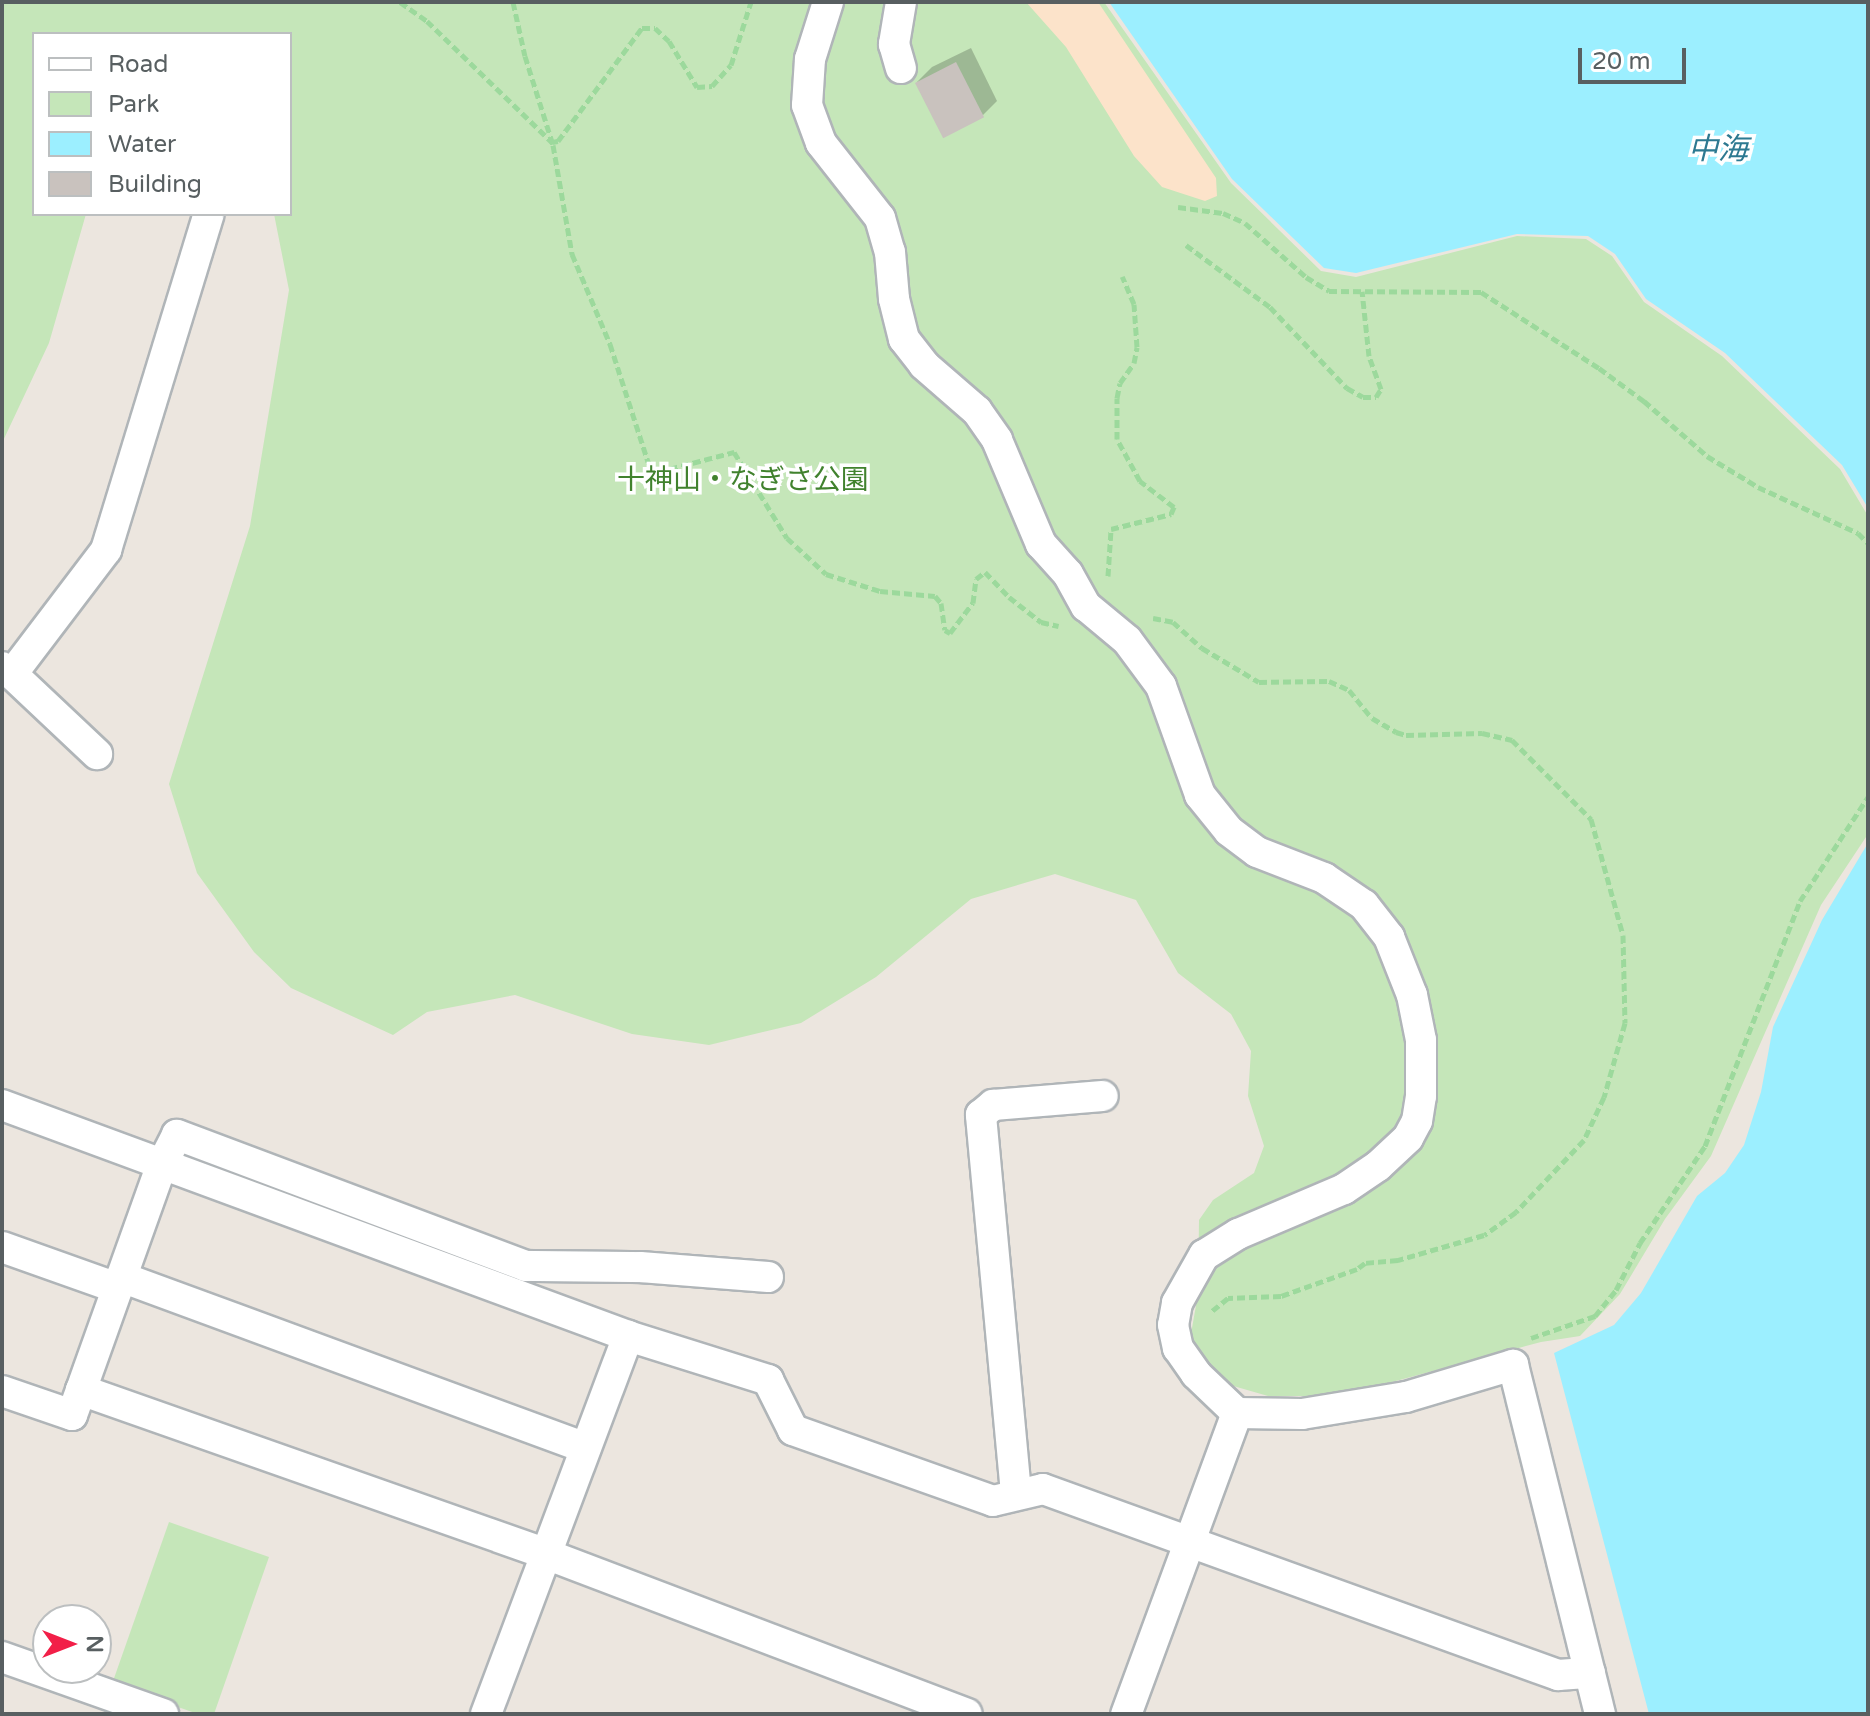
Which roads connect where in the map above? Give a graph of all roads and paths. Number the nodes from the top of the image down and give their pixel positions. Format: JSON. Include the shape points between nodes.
{"nodes":[{"id":1,"x":400,"y":2,"type":"edge"},
{"id":2,"x":513,"y":2,"type":"edge"},
{"id":3,"x":751,"y":2,"type":"edge"},
{"id":4,"x":828,"y":2,"type":"edge"},
{"id":5,"x":901,"y":2,"type":"edge"},
{"id":6,"x":901,"y":68,"type":"dead end"},
{"id":7,"x":552,"y":142,"type":"junction"},
{"id":8,"x":1178,"y":207,"type":"dead end"},
{"id":9,"x":208,"y":216,"type":"edge"},
{"id":10,"x":1186,"y":245,"type":"dead end"},
{"id":11,"x":1122,"y":276,"type":"dead end"},
{"id":12,"x":1362,"y":291,"type":"junction"},
{"id":13,"x":1868,"y":543,"type":"edge"},
{"id":14,"x":1106,"y":621,"type":"junction"},
{"id":15,"x":7,"y":670,"type":"edge"},
{"id":16,"x":97,"y":754,"type":"dead end"},
{"id":17,"x":1868,"y":797,"type":"edge"},
{"id":18,"x":1103,"y":1096,"type":"dead end"},
{"id":19,"x":2,"y":1105,"type":"edge"},
{"id":20,"x":162,"y":1164,"type":"junction"},
{"id":21,"x":2,"y":1247,"type":"edge"},
{"id":22,"x":768,"y":1277,"type":"dead end"},
{"id":23,"x":119,"y":1283,"type":"junction"},
{"id":24,"x":1208,"y":1314,"type":"dead end"},
{"id":25,"x":628,"y":1336,"type":"junction"},
{"id":26,"x":1513,"y":1365,"type":"junction"},
{"id":27,"x":81,"y":1390,"type":"junction"},
{"id":28,"x":2,"y":1391,"type":"edge"},
{"id":29,"x":1237,"y":1413,"type":"junction"},
{"id":30,"x":585,"y":1448,"type":"junction"},
{"id":31,"x":1016,"y":1493,"type":"junction"},
{"id":32,"x":1192,"y":1542,"type":"junction"},
{"id":33,"x":546,"y":1554,"type":"junction"},
{"id":34,"x":2,"y":1657,"type":"edge"},
{"id":35,"x":1590,"y":1673,"type":"junction"},
{"id":36,"x":163,"y":1714,"type":"edge"},
{"id":37,"x":486,"y":1714,"type":"edge"},
{"id":38,"x":967,"y":1714,"type":"edge"},
{"id":39,"x":1126,"y":1714,"type":"edge"},
{"id":40,"x":1600,"y":1714,"type":"edge"}],
"edges":[{"from":1,"to":7,"type":"path","via":[[427,21]]},
{"from":2,"to":7,"type":"path"},
{"from":3,"to":7,"type":"path","via":[[731,65],[712,86],[697,87],[669,41],[655,28],[642,28],[558,141]]},
{"from":4,"to":14,"type":"street","via":[[810,59],[807,105],[821,143],[880,218],[904,339],[924,365],[977,411],[997,440],[1041,544],[1068,574],[1086,606]]},
{"from":5,"to":6,"type":"street","via":[[894,44]]},
{"from":7,"to":14,"type":"path","via":[[572,254],[610,344],[648,462],[658,472],[734,452],[787,538],[826,574],[880,591],[935,596],[950,633],[973,603],[976,579],[985,572],[1041,622],[1094,632]]},
{"from":8,"to":12,"type":"path","via":[[1223,213],[1245,223],[1329,291]]},
{"from":9,"to":15,"type":"street","via":[[106,550]]},
{"from":10,"to":12,"type":"path","via":[[1270,307],[1347,388],[1376,397],[1381,389],[1369,356]]},
{"from":11,"to":14,"type":"path","via":[[1134,304],[1137,347],[1134,363],[1120,383],[1117,439],[1140,481],[1174,507],[1171,514],[1111,529]]},
{"from":12,"to":13,"type":"path","via":[[1481,292],[1599,368],[1707,456],[1758,487],[1858,533]]},
{"from":14,"to":24,"type":"path","via":[[1127,613],[1173,622],[1202,648],[1259,682],[1329,681],[1349,690],[1372,718],[1406,735],[1482,733],[1512,740],[1591,819],[1623,935],[1625,1023],[1604,1097],[1584,1140],[1516,1212],[1484,1235],[1398,1260],[1365,1263],[1281,1296],[1228,1298]]},
{"from":14,"to":29,"type":"street","via":[[1161,686],[1200,795],[1229,831],[1257,852],[1324,878],[1364,905],[1389,937],[1412,995],[1421,1040],[1421,1096],[1408,1138],[1344,1189],[1238,1234],[1204,1255],[1177,1303],[1173,1325],[1178,1348],[1196,1374]]},
{"from":15,"to":16,"type":"street"},
{"from":17,"to":26,"type":"path","via":[[1800,901],[1705,1146],[1640,1243],[1616,1290],[1595,1316],[1526,1340]]},
{"from":18,"to":31,"type":"street","via":[[993,1105],[981,1115]]},
{"from":19,"to":20,"type":"street"},
{"from":20,"to":22,"type":"street","via":[[177,1135],[526,1266],[640,1267]]},
{"from":20,"to":23,"type":"street"},
{"from":20,"to":25,"type":"street"},
{"from":21,"to":23,"type":"street"},
{"from":23,"to":27,"type":"street"},
{"from":23,"to":30,"type":"street"},
{"from":25,"to":30,"type":"street"},
{"from":25,"to":31,"type":"street","via":[[768,1380],[793,1430],[993,1501]]},
{"from":26,"to":29,"type":"street","via":[[1406,1397],[1302,1414]]},
{"from":26,"to":35,"type":"street"},
{"from":27,"to":28,"type":"street","via":[[72,1415]]},
{"from":27,"to":33,"type":"street"},
{"from":29,"to":32,"type":"street"},
{"from":30,"to":33,"type":"street"},
{"from":31,"to":32,"type":"street","via":[[1043,1489]]},
{"from":32,"to":35,"type":"street","via":[[1558,1675]]},
{"from":32,"to":39,"type":"street"},
{"from":33,"to":37,"type":"street"},
{"from":33,"to":38,"type":"street"},
{"from":34,"to":36,"type":"street"},
{"from":35,"to":40,"type":"street"}]}
